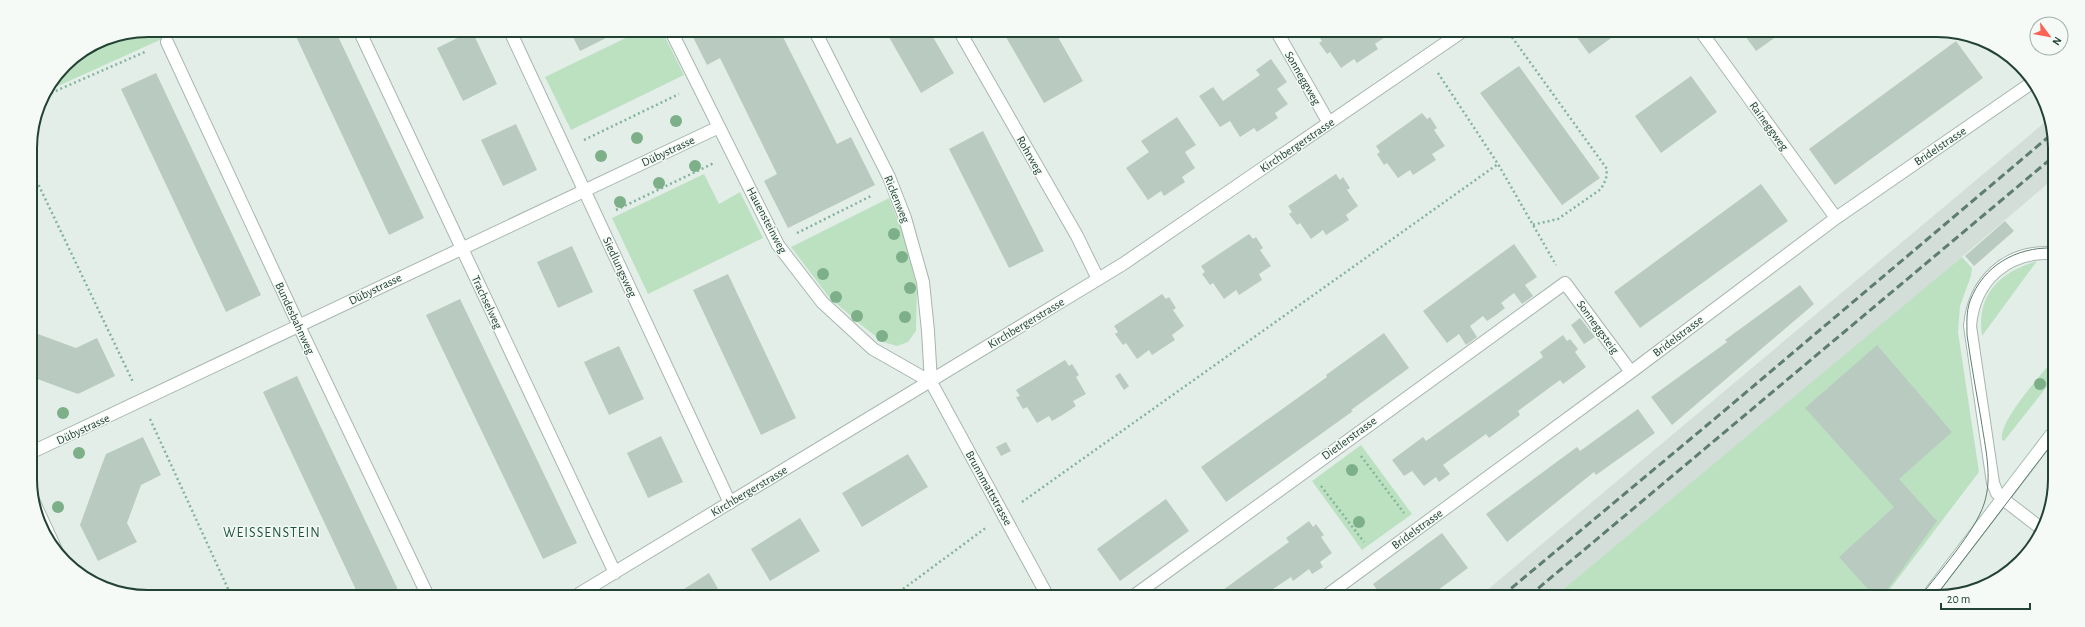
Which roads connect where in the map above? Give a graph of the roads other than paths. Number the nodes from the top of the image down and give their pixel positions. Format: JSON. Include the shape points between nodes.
{"nodes":[{"id":1,"x":362,"y":37,"type":"edge"},
{"id":2,"x":513,"y":37,"type":"edge"},
{"id":3,"x":674,"y":37,"type":"edge"},
{"id":4,"x":818,"y":37,"type":"edge"},
{"id":5,"x":963,"y":37,"type":"edge"},
{"id":6,"x":1280,"y":37,"type":"edge"},
{"id":7,"x":1454,"y":37,"type":"edge"},
{"id":8,"x":1705,"y":37,"type":"edge"},
{"id":9,"x":167,"y":42,"type":"road end"},
{"id":10,"x":2028,"y":85,"type":"edge"},
{"id":11,"x":1329,"y":123,"type":"junction"},
{"id":12,"x":719,"y":127,"type":"junction"},
{"id":13,"x":584,"y":191,"type":"junction"},
{"id":14,"x":1836,"y":218,"type":"junction"},
{"id":15,"x":462,"y":248,"type":"junction"},
{"id":16,"x":2048,"y":253,"type":"edge"},
{"id":17,"x":1098,"y":279,"type":"junction"},
{"id":18,"x":1565,"y":283,"type":"joint"},
{"id":19,"x":299,"y":326,"type":"junction"},
{"id":20,"x":1631,"y":372,"type":"junction"},
{"id":21,"x":931,"y":382,"type":"junction"},
{"id":22,"x":2048,"y":439,"type":"edge"},
{"id":23,"x":37,"y":450,"type":"edge"},
{"id":24,"x":2003,"y":499,"type":"junction"},
{"id":25,"x":730,"y":503,"type":"junction"},
{"id":26,"x":2038,"y":526,"type":"edge"},
{"id":27,"x":614,"y":573,"type":"junction"},
{"id":28,"x":424,"y":590,"type":"edge"},
{"id":29,"x":586,"y":590,"type":"edge"},
{"id":30,"x":1044,"y":590,"type":"edge"},
{"id":31,"x":1142,"y":590,"type":"edge"},
{"id":32,"x":1334,"y":590,"type":"edge"},
{"id":33,"x":1932,"y":590,"type":"edge"}],
"edges":[{"from":1,"to":15,"type":"street","name":"Trachselweg"},
{"from":2,"to":13,"type":"street","name":"Siedlungsweg"},
{"from":3,"to":12,"type":"street","name":"Hauensteinweg"},
{"from":4,"to":21,"type":"street","name":"Rickenweg","via":[[893,185],[912,238],[923,282]]},
{"from":5,"to":17,"type":"street","name":"Rohrweg","via":[[1077,236]]},
{"from":6,"to":11,"type":"street","name":"Sonneggweg"},
{"from":7,"to":11,"type":"street","name":"Kirchbergerstrasse"},
{"from":8,"to":14,"type":"street","name":"Raineggweg"},
{"from":9,"to":19,"type":"street","name":"Bundesbahnweg"},
{"from":10,"to":14,"type":"street","name":"Bridelstrasse"},
{"from":11,"to":17,"type":"street","name":"Kirchbergerstrasse"},
{"from":12,"to":13,"type":"street","name":"Dübystrasse"},
{"from":12,"to":21,"type":"street","name":"Hauensteinweg","via":[[777,243],[822,302],[873,349]]},
{"from":13,"to":15,"type":"street","name":"Dübystrasse"},
{"from":13,"to":25,"type":"street","name":"Siedlungsweg"},
{"from":14,"to":20,"type":"street","name":"Bridelstrasse"},
{"from":15,"to":19,"type":"street","name":"Dübystrasse"},
{"from":15,"to":27,"type":"street","name":"Trachselweg"},
{"from":16,"to":24,"type":"street","via":[[2026,255],[1999,269],[1981,288],[1971,312],[1969,334],[1993,483]]},
{"from":17,"to":21,"type":"street","name":"Kirchbergerstrasse"},
{"from":18,"to":20,"type":"street","name":"Sonneggsteig"},
{"from":18,"to":31,"type":"street","name":"Dietlerstrasse"},
{"from":19,"to":23,"type":"street","name":"Dübystrasse"},
{"from":19,"to":28,"type":"street","name":"Bundesbahnweg"},
{"from":20,"to":32,"type":"street","name":"Bridelstrasse"},
{"from":21,"to":25,"type":"street","name":"Kirchbergerstrasse"},
{"from":21,"to":30,"type":"street","name":"Brunnmattstrasse"},
{"from":22,"to":24,"type":"street"},
{"from":24,"to":26,"type":"street"},
{"from":24,"to":33,"type":"street"},
{"from":25,"to":27,"type":"street","name":"Kirchbergerstrasse"},
{"from":27,"to":29,"type":"street","name":"Kirchbergerstrasse"}]}
